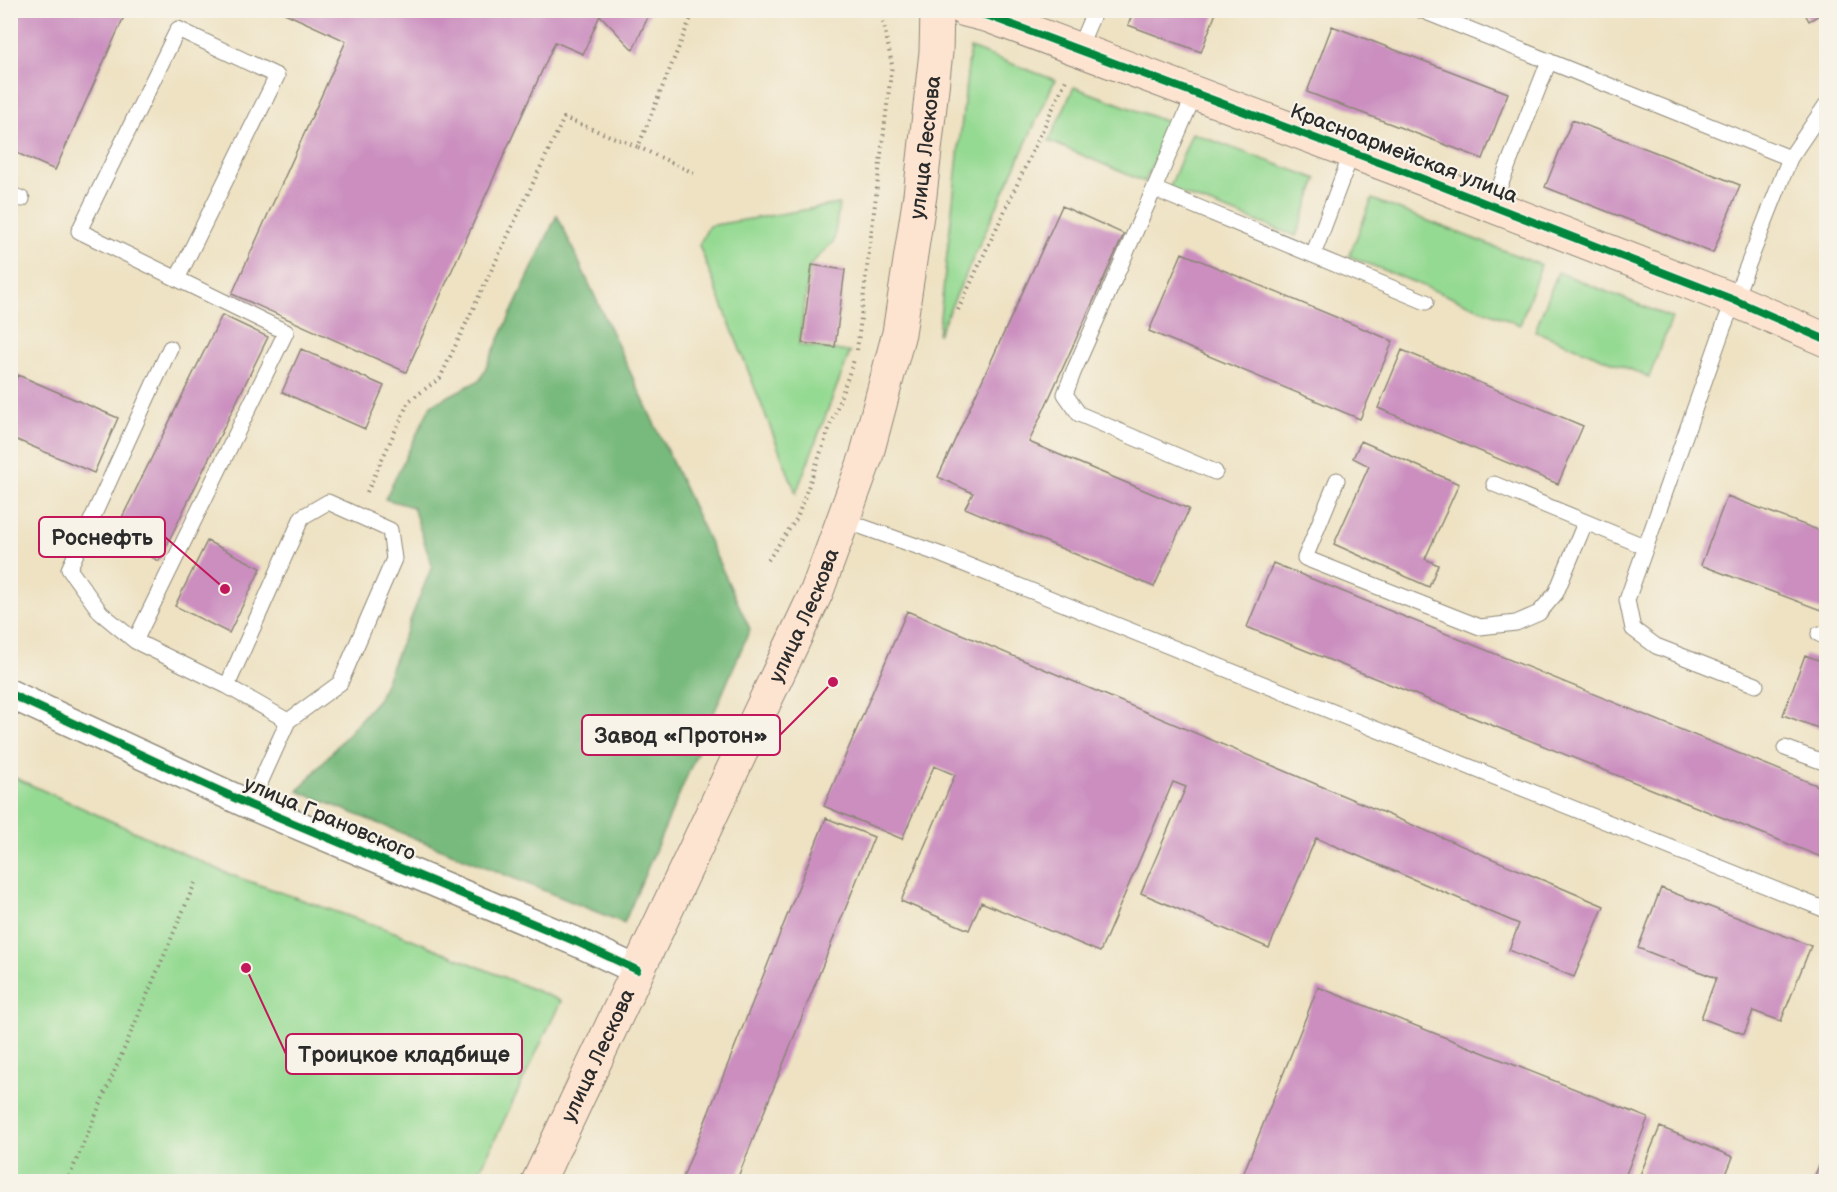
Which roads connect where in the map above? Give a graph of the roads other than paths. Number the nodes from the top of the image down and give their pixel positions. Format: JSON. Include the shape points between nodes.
{"nodes":[{"id":1,"x":937,"y":10,"type":"edge"},
{"id":2,"x":965,"y":10,"type":"edge"},
{"id":3,"x":1095,"y":10,"type":"edge"},
{"id":4,"x":1421,"y":10,"type":"edge"},
{"id":5,"x":1549,"y":61,"type":"junction"},
{"id":6,"x":1073,"y":62,"type":"junction"},
{"id":7,"x":1195,"y":93,"type":"junction"},
{"id":8,"x":1827,"y":105,"type":"edge"},
{"id":9,"x":1352,"y":152,"type":"junction"},
{"id":10,"x":1790,"y":158,"type":"junction"},
{"id":11,"x":1154,"y":189,"type":"junction"},
{"id":12,"x":1492,"y":206,"type":"junction"},
{"id":13,"x":1313,"y":255,"type":"junction"},
{"id":14,"x":177,"y":279,"type":"junction"},
{"id":15,"x":1734,"y":300,"type":"junction"},
{"id":16,"x":1426,"y":302,"type":"dead end"},
{"id":17,"x":1827,"y":340,"type":"edge"},
{"id":18,"x":170,"y":348,"type":"dead end"},
{"id":19,"x":1215,"y":472,"type":"dead end"},
{"id":20,"x":1337,"y":480,"type":"dead end"},
{"id":21,"x":1494,"y":484,"type":"dead end"},
{"id":22,"x":843,"y":520,"type":"junction"},
{"id":23,"x":1585,"y":523,"type":"junction"},
{"id":24,"x":1646,"y":547,"type":"junction"},
{"id":25,"x":135,"y":641,"type":"junction"},
{"id":26,"x":1756,"y":685,"type":"dead end"},
{"id":27,"x":227,"y":686,"type":"junction"},
{"id":28,"x":10,"y":694,"type":"edge"},
{"id":29,"x":288,"y":721,"type":"junction"},
{"id":30,"x":1785,"y":748,"type":"dead end"},
{"id":31,"x":1827,"y":763,"type":"edge"},
{"id":32,"x":250,"y":805,"type":"junction"},
{"id":33,"x":1827,"y":909,"type":"edge"},
{"id":34,"x":637,"y":970,"type":"junction"},
{"id":35,"x":538,"y":1182,"type":"edge"}],
"edges":[{"from":1,"to":22,"type":"main road","name":"улица Лескова","via":[[920,195],[899,333],[866,457]]},
{"from":2,"to":6,"type":"main road","name":"Красноармейская улица","via":[[989,16]]},
{"from":3,"to":6,"type":"lane"},
{"from":4,"to":5,"type":"lane"},
{"from":5,"to":10,"type":"lane"},
{"from":5,"to":12,"type":"lane"},
{"from":6,"to":7,"type":"main road","name":"Красноармейская улица"},
{"from":7,"to":9,"type":"main road","name":"Красноармейская улица"},
{"from":7,"to":11,"type":"lane"},
{"from":8,"to":10,"type":"lane"},
{"from":9,"to":12,"type":"main road","name":"Красноармейская улица"},
{"from":9,"to":13,"type":"lane"},
{"from":10,"to":15,"type":"lane"},
{"from":11,"to":13,"type":"lane"},
{"from":11,"to":19,"type":"lane","via":[[1065,394],[1079,414]]},
{"from":12,"to":15,"type":"main road","name":"Красноармейская улица"},
{"from":13,"to":16,"type":"lane"},
{"from":14,"to":14,"type":"lane","via":[[79,231],[178,29],[277,76]]},
{"from":14,"to":25,"type":"lane","via":[[286,332]]},
{"from":15,"to":17,"type":"main road","name":"Красноармейская улица"},
{"from":15,"to":24,"type":"lane"},
{"from":18,"to":25,"type":"lane","via":[[69,569],[101,613]]},
{"from":20,"to":23,"type":"lane","via":[[1305,558],[1480,627],[1516,623],[1539,613],[1557,593]]},
{"from":21,"to":23,"type":"lane"},
{"from":22,"to":33,"type":"lane","via":[[942,555]]},
{"from":22,"to":34,"type":"main road","name":"улица Лескова","via":[[817,591]]},
{"from":23,"to":24,"type":"lane"},
{"from":24,"to":26,"type":"lane","via":[[1628,600],[1633,629],[1656,646]]},
{"from":25,"to":27,"type":"lane"},
{"from":27,"to":29,"type":"lane"},
{"from":27,"to":29,"type":"lane","via":[[302,517],[328,502],[390,530],[394,559],[339,682]]},
{"from":28,"to":32,"type":"street","name":"улица Грановского"},
{"from":29,"to":32,"type":"lane"},
{"from":30,"to":31,"type":"lane"},
{"from":32,"to":34,"type":"street","name":"улица Грановского"},
{"from":34,"to":35,"type":"main road","name":"улица Лескова"}]}
